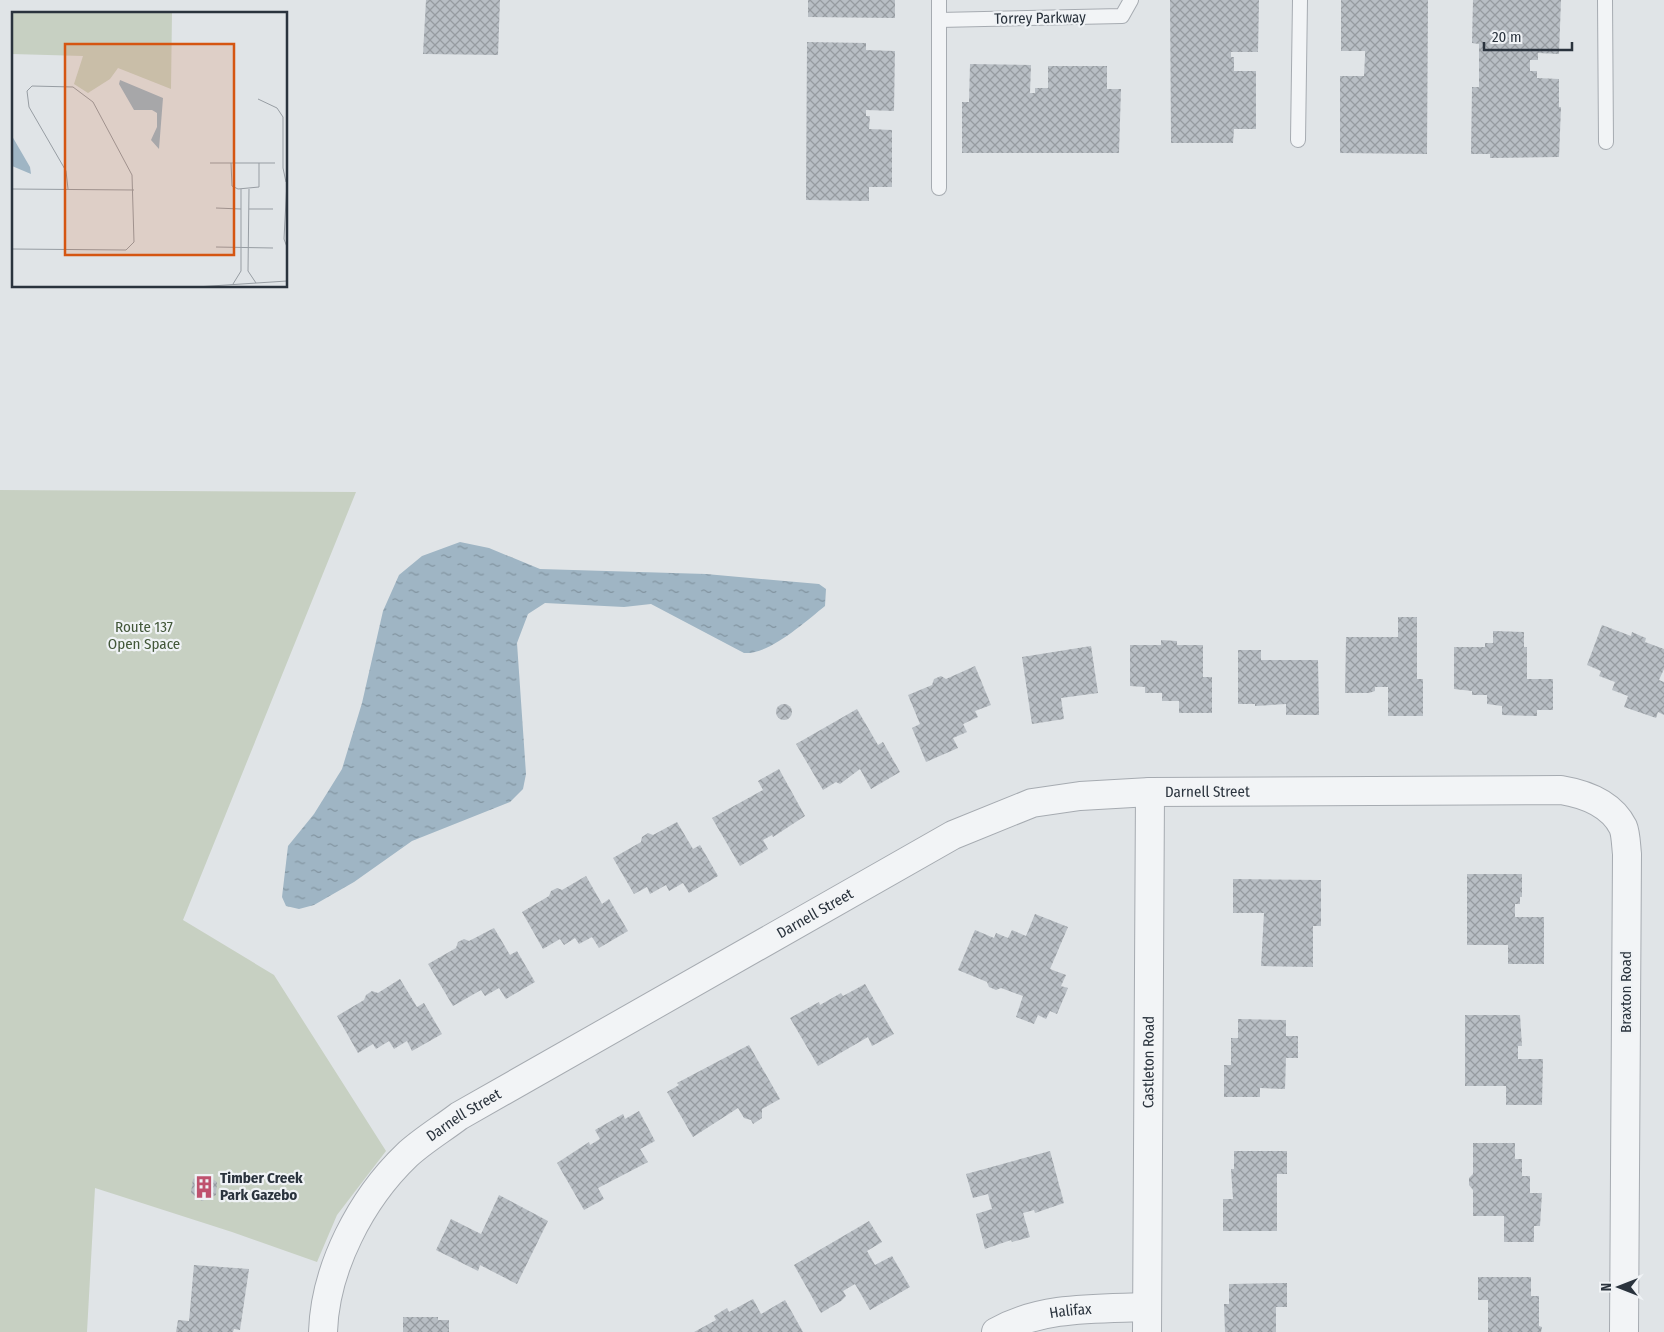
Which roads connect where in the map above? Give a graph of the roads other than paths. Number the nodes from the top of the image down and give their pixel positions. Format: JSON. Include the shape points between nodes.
{"nodes":[{"id":1,"x":939,"y":0,"type":"edge"},
{"id":2,"x":1131,"y":0,"type":"edge"},
{"id":3,"x":1300,"y":0,"type":"edge"},
{"id":4,"x":1605,"y":0,"type":"edge"},
{"id":5,"x":939,"y":20,"type":"junction"},
{"id":6,"x":1298,"y":140,"type":"dead end"},
{"id":7,"x":1606,"y":142,"type":"dead end"},
{"id":8,"x":939,"y":188,"type":"dead end"},
{"id":9,"x":1462,"y":790,"type":"joint"},
{"id":10,"x":1150,"y":792,"type":"junction"},
{"id":11,"x":1147,"y":1320,"type":"edge"},
{"id":12,"x":323,"y":1332,"type":"edge"},
{"id":13,"x":996,"y":1332,"type":"edge"},
{"id":14,"x":1624,"y":1332,"type":"edge"}],
"edges":[{"from":1,"to":5,"type":"lane"},
{"from":2,"to":5,"type":"lane","name":"Torrey Parkway","via":[[1122,16]]},
{"from":3,"to":6,"type":"lane"},
{"from":4,"to":7,"type":"lane"},
{"from":5,"to":8,"type":"lane"},
{"from":9,"to":10,"type":"street","name":"Darnell Street"},
{"from":9,"to":14,"type":"street","name":"Braxton Road","via":[[1561,790],[1586,794],[1608,808],[1623,828],[1627,854]]},
{"from":10,"to":11,"type":"street","name":"Castleton Road"},
{"from":10,"to":12,"type":"street","name":"Darnell Street","via":[[1080,796],[1032,803],[953,835],[459,1116],[407,1155],[364,1207],[350,1230],[335,1273]]},
{"from":11,"to":13,"type":"street","name":"Halifax","via":[[1069,1310],[1036,1315]]}]}
